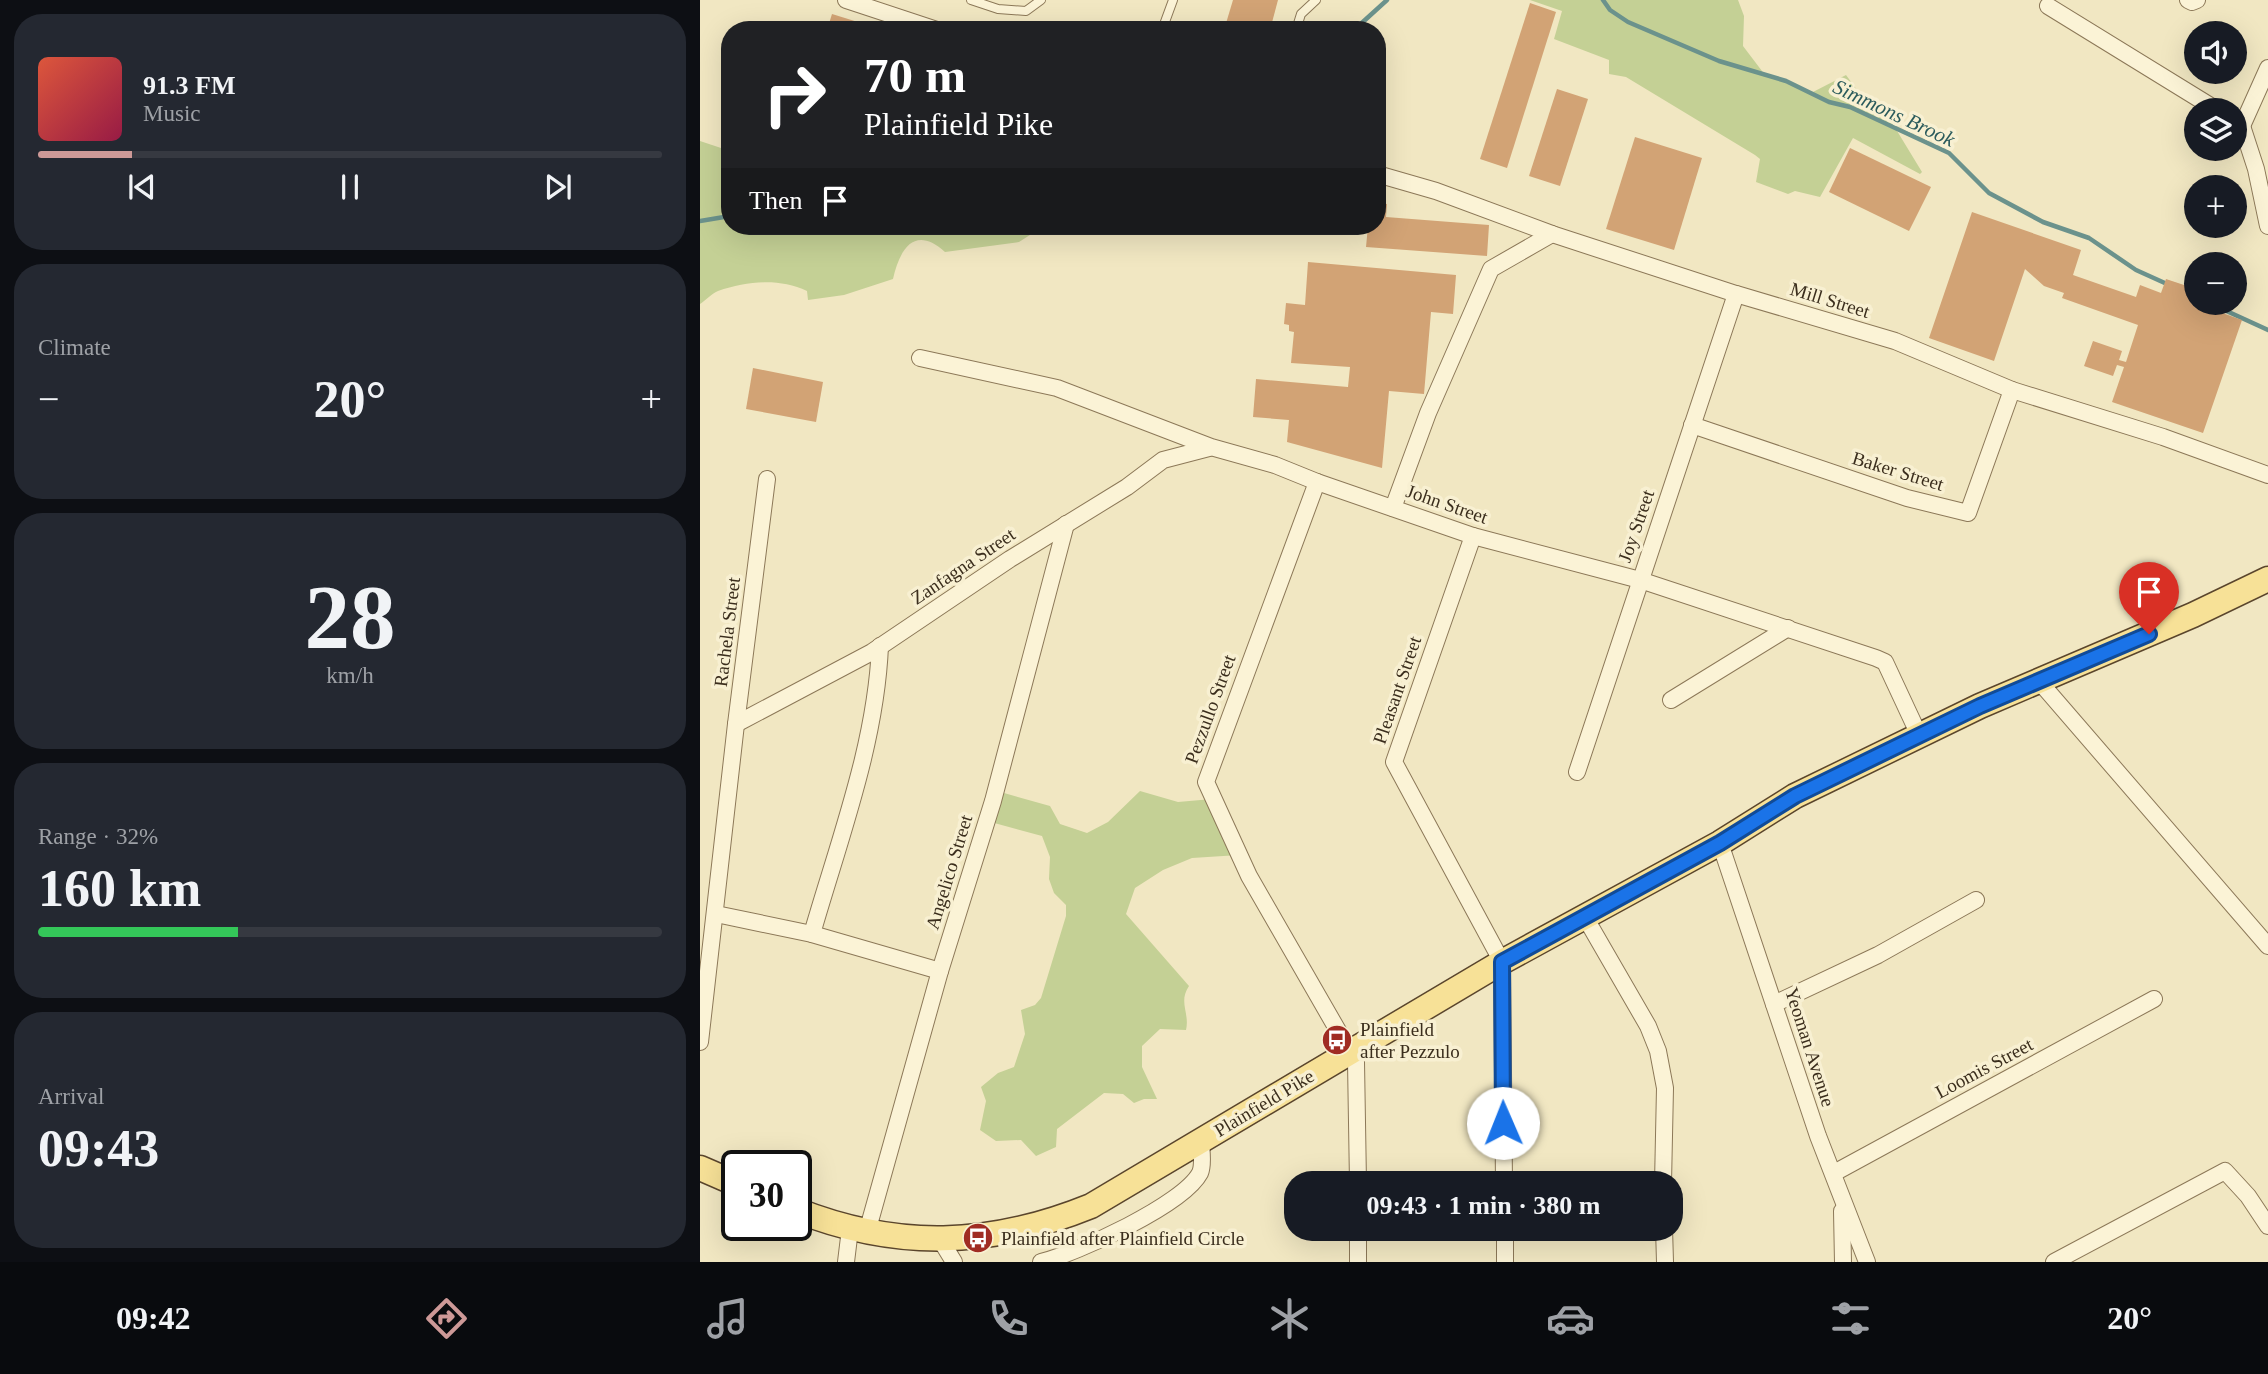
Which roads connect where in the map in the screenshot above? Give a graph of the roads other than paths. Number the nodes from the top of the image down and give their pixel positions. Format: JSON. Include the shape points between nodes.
{"nodes":[{"id":1,"x":846,"y":0,"type":"edge"},
{"id":2,"x":971,"y":0,"type":"edge"},
{"id":3,"x":1041,"y":0,"type":"edge"},
{"id":4,"x":1173,"y":0,"type":"edge"},
{"id":5,"x":1316,"y":0,"type":"edge"},
{"id":6,"x":2188,"y":0,"type":"edge"},
{"id":7,"x":2197,"y":0,"type":"edge"},
{"id":8,"x":873,"y":4,"type":"edge"},
{"id":9,"x":2048,"y":6,"type":"dead end"},
{"id":10,"x":915,"y":21,"type":"edge"},
{"id":11,"x":1165,"y":21,"type":"edge"},
{"id":12,"x":1299,"y":21,"type":"edge"},
{"id":13,"x":2268,"y":68,"type":"edge"},
{"id":14,"x":2198,"y":98,"type":"edge"},
{"id":15,"x":2247,"y":106,"type":"edge"},
{"id":16,"x":2247,"y":146,"type":"edge"},
{"id":17,"x":1386,"y":177,"type":"edge"},
{"id":18,"x":2268,"y":226,"type":"edge"},
{"id":19,"x":1552,"y":234,"type":"junction"},
{"id":20,"x":1735,"y":294,"type":"junction"},
{"id":21,"x":920,"y":358,"type":"dead end"},
{"id":22,"x":2012,"y":390,"type":"junction"},
{"id":23,"x":1692,"y":425,"type":"junction"},
{"id":24,"x":1211,"y":447,"type":"junction"},
{"id":25,"x":2268,"y":475,"type":"edge"},
{"id":26,"x":768,"y":479,"type":"dead end"},
{"id":27,"x":1317,"y":482,"type":"junction"},
{"id":28,"x":1393,"y":508,"type":"junction"},
{"id":29,"x":1066,"y":524,"type":"junction"},
{"id":30,"x":1473,"y":536,"type":"junction"},
{"id":31,"x":2268,"y":579,"type":"edge"},
{"id":32,"x":1640,"y":580,"type":"junction"},
{"id":33,"x":1788,"y":628,"type":"junction"},
{"id":34,"x":880,"y":646,"type":"junction"},
{"id":35,"x":2038,"y":680,"type":"junction"},
{"id":36,"x":1671,"y":700,"type":"dead end"},
{"id":37,"x":736,"y":723,"type":"junction"},
{"id":38,"x":1919,"y":735,"type":"junction"},
{"id":39,"x":1577,"y":772,"type":"dead end"},
{"id":40,"x":1720,"y":843,"type":"junction"},
{"id":41,"x":1976,"y":900,"type":"dead end"},
{"id":42,"x":716,"y":914,"type":"junction"},
{"id":43,"x":1585,"y":916,"type":"junction"},
{"id":44,"x":812,"y":934,"type":"junction"},
{"id":45,"x":2268,"y":946,"type":"edge"},
{"id":46,"x":1502,"y":962,"type":"junction"},
{"id":47,"x":940,"y":971,"type":"junction"},
{"id":48,"x":2154,"y":999,"type":"dead end"},
{"id":49,"x":1774,"y":1004,"type":"junction"},
{"id":50,"x":700,"y":1042,"type":"edge"},
{"id":51,"x":1350,"y":1052,"type":"junction"},
{"id":52,"x":1201,"y":1141,"type":"junction"},
{"id":53,"x":700,"y":1168,"type":"edge"},
{"id":54,"x":1358,"y":1171,"type":"edge"},
{"id":55,"x":1504,"y":1171,"type":"edge"},
{"id":56,"x":1663,"y":1171,"type":"edge"},
{"id":57,"x":1834,"y":1173,"type":"junction"},
{"id":58,"x":721,"y":1177,"type":"edge"},
{"id":59,"x":1842,"y":1201,"type":"junction"},
{"id":60,"x":812,"y":1215,"type":"edge"},
{"id":61,"x":2268,"y":1226,"type":"edge"},
{"id":62,"x":859,"y":1230,"type":"junction"},
{"id":63,"x":940,"y":1239,"type":"junction"},
{"id":64,"x":1358,"y":1241,"type":"edge"},
{"id":65,"x":1505,"y":1241,"type":"edge"},
{"id":66,"x":1664,"y":1241,"type":"edge"},
{"id":67,"x":846,"y":1262,"type":"edge"},
{"id":68,"x":954,"y":1262,"type":"edge"},
{"id":69,"x":1041,"y":1262,"type":"edge"},
{"id":70,"x":1358,"y":1262,"type":"edge"},
{"id":71,"x":1505,"y":1262,"type":"edge"},
{"id":72,"x":1665,"y":1262,"type":"edge"},
{"id":73,"x":1843,"y":1262,"type":"edge"},
{"id":74,"x":1867,"y":1262,"type":"edge"},
{"id":75,"x":2054,"y":1262,"type":"edge"}],
"edges":[{"from":1,"to":8,"type":"street"},
{"from":2,"to":3,"type":"lane","via":[[998,9],[1026,11]]},
{"from":4,"to":11,"type":"lane"},
{"from":5,"to":12,"type":"lane"},
{"from":6,"to":7,"type":"street"},
{"from":8,"to":10,"type":"street"},
{"from":9,"to":14,"type":"street"},
{"from":13,"to":15,"type":"street"},
{"from":16,"to":18,"type":"street"},
{"from":17,"to":19,"type":"street","name":"Mill Street"},
{"from":19,"to":20,"type":"street","name":"Mill Street"},
{"from":19,"to":28,"type":"street","via":[[1490,270]]},
{"from":20,"to":22,"type":"street","name":"Mill Street","via":[[1895,341]]},
{"from":20,"to":23,"type":"street","name":"Joy Street"},
{"from":21,"to":24,"type":"street","name":"John Street","via":[[1057,388]]},
{"from":22,"to":23,"type":"street","name":"Baker Street","via":[[1968,513],[1907,498]]},
{"from":22,"to":25,"type":"street","name":"Mill Street"},
{"from":23,"to":32,"type":"street","name":"Joy Street"},
{"from":24,"to":27,"type":"street","name":"John Street"},
{"from":24,"to":29,"type":"street","name":"Zanfagna Street","via":[[1163,460],[1127,488]]},
{"from":26,"to":37,"type":"street","name":"Rachela Street"},
{"from":27,"to":28,"type":"street","name":"John Street"},
{"from":27,"to":51,"type":"street","name":"Pezzullo Street","via":[[1206,782],[1249,876]]},
{"from":28,"to":30,"type":"street","name":"John Street"},
{"from":29,"to":34,"type":"street","name":"Zanfagna Street"},
{"from":29,"to":47,"type":"street","name":"Angelico Street","via":[[993,801]]},
{"from":30,"to":32,"type":"street","name":"John Street"},
{"from":30,"to":46,"type":"street","name":"Pleasant Street","via":[[1394,762]]},
{"from":31,"to":35,"type":"main road","name":"Plainfield Pike"},
{"from":32,"to":33,"type":"street","name":"John Street"},
{"from":32,"to":39,"type":"street","name":"Joy Street"},
{"from":33,"to":36,"type":"street"},
{"from":33,"to":38,"type":"street","name":"John Street","via":[[1885,662]]},
{"from":34,"to":37,"type":"street","name":"Zanfagna Street"},
{"from":34,"to":44,"type":"street","via":[[878,688],[865,750]]},
{"from":35,"to":38,"type":"main road","name":"Plainfield Pike"},
{"from":35,"to":45,"type":"street"},
{"from":37,"to":42,"type":"street","name":"Rachela Street"},
{"from":38,"to":40,"type":"main road","name":"Plainfield Pike","via":[[1795,796]]},
{"from":40,"to":43,"type":"main road","name":"Plainfield Pike"},
{"from":40,"to":49,"type":"street","name":"Yeoman Avenue"},
{"from":41,"to":49,"type":"street","via":[[1878,955]]},
{"from":42,"to":44,"type":"street"},
{"from":42,"to":50,"type":"street","name":"Rachela Street"},
{"from":43,"to":46,"type":"main road","name":"Plainfield Pike"},
{"from":43,"to":56,"type":"street","via":[[1658,1051],[1665,1088]]},
{"from":44,"to":47,"type":"street"},
{"from":46,"to":51,"type":"main road","name":"Plainfield Pike"},
{"from":46,"to":55,"type":"street"},
{"from":47,"to":62,"type":"street","name":"Angelico Street"},
{"from":48,"to":57,"type":"street","name":"Loomis Street"},
{"from":49,"to":57,"type":"street","name":"Yeoman Avenue"},
{"from":51,"to":52,"type":"main road","name":"Plainfield Pike"},
{"from":51,"to":54,"type":"street","name":"Pezzullo Street","via":[[1356,1062]]},
{"from":52,"to":63,"type":"main road","name":"Plainfield Pike","via":[[1091,1206],[1056,1220]]},
{"from":52,"to":69,"type":"street","via":[[1202,1170],[1194,1182],[1142,1219],[1069,1255]]},
{"from":53,"to":58,"type":"main road"},
{"from":57,"to":59,"type":"street","name":"Yeoman Avenue"},
{"from":59,"to":73,"type":"street"},
{"from":59,"to":74,"type":"street","name":"Yeoman Avenue"},
{"from":60,"to":62,"type":"main road","name":"Plainfield Pike"},
{"from":61,"to":75,"type":"street","via":[[2225,1171]]},
{"from":62,"to":63,"type":"main road","name":"Plainfield Pike"},
{"from":62,"to":67,"type":"street","name":"Angelico Street"},
{"from":63,"to":68,"type":"street"},
{"from":64,"to":70,"type":"street"},
{"from":65,"to":71,"type":"street"},
{"from":66,"to":72,"type":"street"}]}
